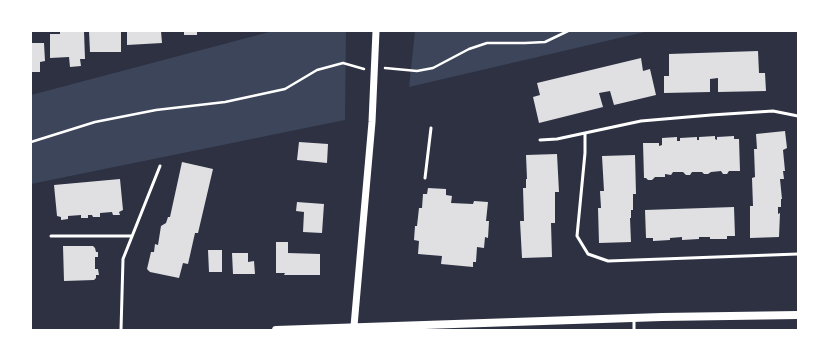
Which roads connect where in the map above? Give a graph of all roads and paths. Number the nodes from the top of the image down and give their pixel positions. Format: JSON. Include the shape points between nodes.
{"nodes":[{"id":1,"x":376,"y":31,"type":"edge"},
{"id":2,"x":568,"y":31,"type":"edge"},
{"id":3,"x":373,"y":67,"type":"junction"},
{"id":4,"x":798,"y":116,"type":"edge"},
{"id":5,"x":431,"y":128,"type":"dead end"},
{"id":6,"x":585,"y":134,"type":"junction"},
{"id":7,"x":540,"y":140,"type":"dead end"},
{"id":8,"x":31,"y":142,"type":"edge"},
{"id":9,"x":160,"y":166,"type":"dead end"},
{"id":10,"x":425,"y":178,"type":"dead end"},
{"id":11,"x":51,"y":236,"type":"dead end"},
{"id":12,"x":132,"y":236,"type":"junction"},
{"id":13,"x":798,"y":254,"type":"edge"},
{"id":14,"x":798,"y":315,"type":"edge"},
{"id":15,"x":634,"y":318,"type":"junction"},
{"id":16,"x":353,"y":328,"type":"edge"},
{"id":17,"x":121,"y":330,"type":"edge"},
{"id":18,"x":276,"y":330,"type":"edge"},
{"id":19,"x":634,"y":330,"type":"edge"}],
"edges":[{"from":1,"to":3,"type":"street"},
{"from":2,"to":3,"type":"path","via":[[545,42],[487,43],[469,49],[433,68],[417,71]]},
{"from":3,"to":8,"type":"path","via":[[363,70],[343,62],[317,70],[285,88],[225,102],[156,110],[95,122]]},
{"from":3,"to":16,"type":"street","via":[[372,122]]},
{"from":4,"to":6,"type":"lane","via":[[772,111],[711,114],[641,121]]},
{"from":5,"to":10,"type":"lane"},
{"from":6,"to":7,"type":"lane"},
{"from":6,"to":13,"type":"lane","via":[[577,236],[588,254],[608,261]]},
{"from":9,"to":12,"type":"lane"},
{"from":11,"to":12,"type":"lane"},
{"from":12,"to":17,"type":"lane","via":[[123,259]]},
{"from":14,"to":15,"type":"main road"},
{"from":15,"to":16,"type":"main road"},
{"from":15,"to":19,"type":"lane"},
{"from":16,"to":18,"type":"main road"}]}
